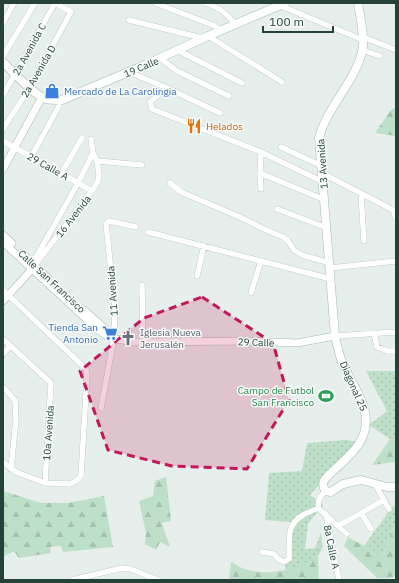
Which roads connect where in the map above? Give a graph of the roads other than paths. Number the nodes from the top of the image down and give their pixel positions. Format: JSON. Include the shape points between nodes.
{"nodes":[{"id":1,"x":14,"y":3,"type":"edge"},
{"id":2,"x":35,"y":3,"type":"edge"},
{"id":3,"x":55,"y":3,"type":"edge"},
{"id":4,"x":155,"y":3,"type":"edge"},
{"id":5,"x":205,"y":3,"type":"edge"},
{"id":6,"x":358,"y":3,"type":"edge"},
{"id":7,"x":281,"y":4,"type":"edge"},
{"id":8,"x":129,"y":20,"type":"dead end"},
{"id":9,"x":3,"y":23,"type":"edge"},
{"id":10,"x":236,"y":24,"type":"junction"},
{"id":11,"x":221,"y":31,"type":"junction"},
{"id":12,"x":206,"y":37,"type":"junction"},
{"id":13,"x":363,"y":39,"type":"junction"},
{"id":14,"x":177,"y":50,"type":"junction"},
{"id":15,"x":362,"y":50,"type":"junction"},
{"id":16,"x":396,"y":50,"type":"edge"},
{"id":17,"x":3,"y":56,"type":"edge"},
{"id":18,"x":380,"y":56,"type":"dead end"},
{"id":19,"x":160,"y":58,"type":"junction"},
{"id":20,"x":3,"y":62,"type":"edge"},
{"id":21,"x":129,"y":72,"type":"junction"},
{"id":22,"x":15,"y":74,"type":"junction"},
{"id":23,"x":282,"y":82,"type":"dead end"},
{"id":24,"x":242,"y":83,"type":"dead end"},
{"id":25,"x":30,"y":87,"type":"junction"},
{"id":26,"x":167,"y":88,"type":"junction"},
{"id":27,"x":3,"y":95,"type":"edge"},
{"id":28,"x":229,"y":96,"type":"dead end"},
{"id":29,"x":42,"y":97,"type":"junction"},
{"id":30,"x":59,"y":106,"type":"dead end"},
{"id":31,"x":220,"y":113,"type":"dead end"},
{"id":32,"x":3,"y":129,"type":"edge"},
{"id":33,"x":82,"y":138,"type":"dead end"},
{"id":34,"x":91,"y":139,"type":"dead end"},
{"id":35,"x":3,"y":141,"type":"edge"},
{"id":36,"x":281,"y":147,"type":"dead end"},
{"id":37,"x":15,"y":148,"type":"junction"},
{"id":38,"x":261,"y":152,"type":"junction"},
{"id":39,"x":93,"y":153,"type":"junction"},
{"id":40,"x":31,"y":157,"type":"junction"},
{"id":41,"x":97,"y":161,"type":"junction"},
{"id":42,"x":142,"y":165,"type":"dead end"},
{"id":43,"x":3,"y":169,"type":"edge"},
{"id":44,"x":260,"y":173,"type":"junction"},
{"id":45,"x":61,"y":174,"type":"junction"},
{"id":46,"x":323,"y":174,"type":"junction"},
{"id":47,"x":78,"y":183,"type":"junction"},
{"id":48,"x":170,"y":183,"type":"dead end"},
{"id":49,"x":261,"y":189,"type":"dead end"},
{"id":50,"x":92,"y":191,"type":"junction"},
{"id":51,"x":361,"y":194,"type":"junction"},
{"id":52,"x":325,"y":200,"type":"junction"},
{"id":53,"x":277,"y":209,"type":"dead end"},
{"id":54,"x":396,"y":218,"type":"edge"},
{"id":55,"x":136,"y":227,"type":"dead end"},
{"id":56,"x":327,"y":228,"type":"junction"},
{"id":57,"x":148,"y":232,"type":"dead end"},
{"id":58,"x":3,"y":235,"type":"edge"},
{"id":59,"x":364,"y":240,"type":"dead end"},
{"id":60,"x":3,"y":242,"type":"edge"},
{"id":61,"x":204,"y":246,"type":"junction"},
{"id":62,"x":261,"y":261,"type":"junction"},
{"id":63,"x":396,"y":261,"type":"edge"},
{"id":64,"x":330,"y":265,"type":"junction"},
{"id":65,"x":33,"y":266,"type":"junction"},
{"id":66,"x":197,"y":276,"type":"dead end"},
{"id":67,"x":331,"y":279,"type":"junction"},
{"id":68,"x":142,"y":285,"type":"dead end"},
{"id":69,"x":251,"y":293,"type":"dead end"},
{"id":70,"x":5,"y":295,"type":"edge"},
{"id":71,"x":396,"y":332,"type":"edge"},
{"id":72,"x":374,"y":334,"type":"junction"},
{"id":73,"x":335,"y":336,"type":"junction"},
{"id":74,"x":114,"y":338,"type":"junction"},
{"id":75,"x":3,"y":339,"type":"edge"},
{"id":76,"x":143,"y":342,"type":"junction"},
{"id":77,"x":10,"y":346,"type":"junction"},
{"id":78,"x":396,"y":351,"type":"edge"},
{"id":79,"x":3,"y":354,"type":"edge"},
{"id":80,"x":3,"y":387,"type":"edge"},
{"id":81,"x":102,"y":408,"type":"dead end"},
{"id":82,"x":3,"y":462,"type":"edge"},
{"id":83,"x":11,"y":469,"type":"junction"},
{"id":84,"x":45,"y":483,"type":"junction"},
{"id":85,"x":375,"y":483,"type":"junction"},
{"id":86,"x":396,"y":487,"type":"edge"},
{"id":87,"x":325,"y":491,"type":"junction"},
{"id":88,"x":384,"y":500,"type":"junction"},
{"id":89,"x":318,"y":508,"type":"junction"},
{"id":90,"x":390,"y":509,"type":"dead end"},
{"id":91,"x":361,"y":513,"type":"junction"},
{"id":92,"x":326,"y":514,"type":"junction"},
{"id":93,"x":338,"y":526,"type":"junction"},
{"id":94,"x":371,"y":529,"type":"dead end"},
{"id":95,"x":347,"y":534,"type":"dead end"},
{"id":96,"x":262,"y":552,"type":"dead end"},
{"id":97,"x":72,"y":580,"type":"edge"},
{"id":98,"x":158,"y":580,"type":"edge"},
{"id":99,"x":339,"y":580,"type":"edge"}],
"edges":[{"from":1,"to":9,"type":"street"},
{"from":2,"to":17,"type":"street"},
{"from":3,"to":22,"type":"street","name":"2a Avenida C"},
{"from":3,"to":25,"type":"street","name":"2a Avenida D","via":[[71,12]]},
{"from":4,"to":11,"type":"street","via":[[215,26]]},
{"from":5,"to":10,"type":"street","via":[[219,8]]},
{"from":6,"to":13,"type":"main road","name":"13 Avenida"},
{"from":7,"to":10,"type":"main road","name":"19 Calle"},
{"from":7,"to":13,"type":"street"},
{"from":8,"to":12,"type":"street"},
{"from":10,"to":11,"type":"main road","name":"19 Calle"},
{"from":11,"to":12,"type":"main road","name":"19 Calle"},
{"from":12,"to":14,"type":"main road","name":"19 Calle"},
{"from":12,"to":23,"type":"street"},
{"from":13,"to":15,"type":"main road","name":"13 Avenida"},
{"from":13,"to":16,"type":"street"},
{"from":14,"to":19,"type":"main road","name":"19 Calle"},
{"from":14,"to":24,"type":"street"},
{"from":15,"to":18,"type":"street"},
{"from":15,"to":46,"type":"main road","name":"13 Avenida","via":[[348,83],[321,129],[319,138]]},
{"from":19,"to":21,"type":"main road","name":"19 Calle"},
{"from":19,"to":28,"type":"street","via":[[177,71]]},
{"from":20,"to":22,"type":"main road"},
{"from":21,"to":26,"type":"street"},
{"from":21,"to":29,"type":"main road","name":"19 Calle","via":[[62,100]]},
{"from":22,"to":25,"type":"main road"},
{"from":22,"to":27,"type":"street","name":"2a Avenida C"},
{"from":25,"to":29,"type":"main road"},
{"from":25,"to":32,"type":"street","name":"2a Avenida D"},
{"from":26,"to":31,"type":"street"},
{"from":26,"to":38,"type":"street","via":[[150,102],[152,109]]},
{"from":29,"to":37,"type":"street"},
{"from":30,"to":40,"type":"street"},
{"from":33,"to":45,"type":"street"},
{"from":34,"to":39,"type":"street"},
{"from":35,"to":37,"type":"street","name":"29 Calle A"},
{"from":36,"to":46,"type":"street"},
{"from":37,"to":40,"type":"street","name":"29 Calle A"},
{"from":37,"to":43,"type":"street"},
{"from":38,"to":44,"type":"street"},
{"from":38,"to":46,"type":"street"},
{"from":39,"to":41,"type":"street"},
{"from":39,"to":47,"type":"street"},
{"from":40,"to":45,"type":"street","name":"29 Calle A"},
{"from":41,"to":42,"type":"street"},
{"from":41,"to":50,"type":"street","name":"16 Avenida","via":[[98,181]]},
{"from":44,"to":49,"type":"street"},
{"from":44,"to":52,"type":"street"},
{"from":45,"to":47,"type":"street","name":"29 Calle A"},
{"from":46,"to":51,"type":"street"},
{"from":46,"to":52,"type":"main road","name":"13 Avenida"},
{"from":47,"to":50,"type":"street","name":"29 Calle A"},
{"from":47,"to":65,"type":"street"},
{"from":48,"to":64,"type":"street","via":[[181,192],[283,237],[302,255]]},
{"from":50,"to":65,"type":"street","name":"16 Avenida"},
{"from":51,"to":54,"type":"street","via":[[393,210]]},
{"from":51,"to":59,"type":"street"},
{"from":52,"to":56,"type":"main road","name":"13 Avenida"},
{"from":53,"to":56,"type":"street"},
{"from":55,"to":74,"type":"street","name":"11 Avenida","via":[[109,221],[106,224],[115,308]]},
{"from":56,"to":64,"type":"main road","name":"13 Avenida"},
{"from":57,"to":61,"type":"street"},
{"from":58,"to":65,"type":"street","name":"Calle San Francisco"},
{"from":60,"to":65,"type":"street","name":"Calle San Francisco"},
{"from":61,"to":62,"type":"street"},
{"from":61,"to":66,"type":"street"},
{"from":62,"to":67,"type":"street"},
{"from":62,"to":69,"type":"street"},
{"from":63,"to":64,"type":"street"},
{"from":64,"to":67,"type":"main road","name":"13 Avenida"},
{"from":65,"to":70,"type":"street"},
{"from":65,"to":74,"type":"street","name":"Calle San Francisco","via":[[97,329]]},
{"from":67,"to":73,"type":"main road","name":"13 Avenida"},
{"from":68,"to":76,"type":"street"},
{"from":70,"to":84,"type":"street","via":[[86,369],[81,476],[70,484]]},
{"from":71,"to":72,"type":"street","name":"29 Calle"},
{"from":72,"to":73,"type":"street","name":"29 Calle"},
{"from":72,"to":78,"type":"street","via":[[377,347]]},
{"from":73,"to":76,"type":"street","name":"29 Calle","via":[[297,343]]},
{"from":73,"to":87,"type":"main road","name":"Diagonal 25","via":[[342,362],[365,408],[366,423],[356,448],[324,481]]},
{"from":74,"to":76,"type":"street","name":"29 Calle"},
{"from":74,"to":81,"type":"street","name":"11 Avenida"},
{"from":75,"to":77,"type":"street"},
{"from":77,"to":79,"type":"street"},
{"from":77,"to":84,"type":"street","name":"10a Avenida","via":[[51,383]]},
{"from":80,"to":83,"type":"street","via":[[15,400],[16,419]]},
{"from":82,"to":83,"type":"street"},
{"from":83,"to":84,"type":"street"},
{"from":85,"to":86,"type":"main road"},
{"from":85,"to":87,"type":"main road","via":[[353,481],[331,492]]},
{"from":85,"to":88,"type":"street"},
{"from":87,"to":89,"type":"street","via":[[319,499]]},
{"from":88,"to":90,"type":"street"},
{"from":88,"to":91,"type":"street"},
{"from":89,"to":92,"type":"street"},
{"from":89,"to":96,"type":"street","via":[[298,518],[292,525],[287,561],[281,561],[274,554]]},
{"from":91,"to":93,"type":"street"},
{"from":91,"to":94,"type":"street"},
{"from":92,"to":93,"type":"street"},
{"from":92,"to":99,"type":"street","name":"8a Calle A"},
{"from":93,"to":95,"type":"street"},
{"from":97,"to":98,"type":"street","via":[[122,568]]}]}
